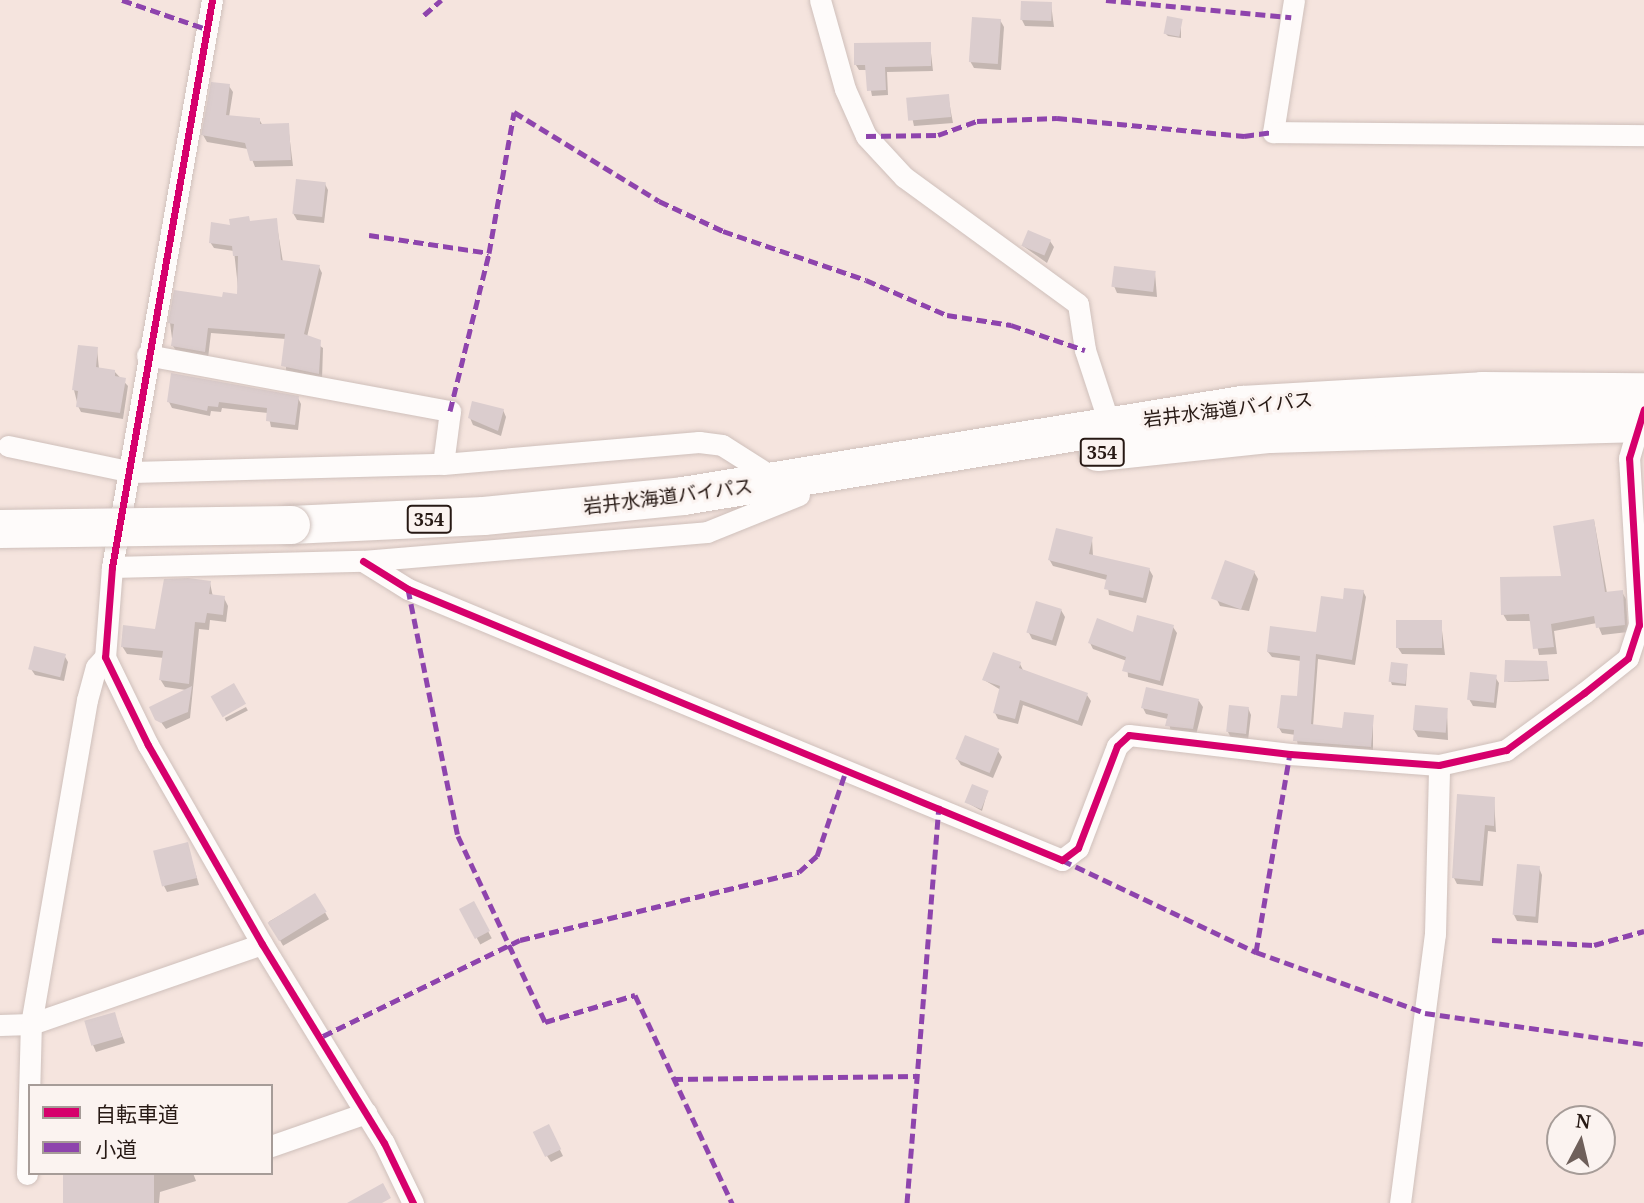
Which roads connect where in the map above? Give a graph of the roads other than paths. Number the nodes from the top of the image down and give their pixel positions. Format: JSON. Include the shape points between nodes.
{"nodes":[{"id":1,"x":212,"y":0,"type":"edge"},
{"id":2,"x":820,"y":0,"type":"edge"},
{"id":3,"x":1294,"y":0,"type":"edge"},
{"id":4,"x":1644,"y":135,"type":"edge"},
{"id":5,"x":148,"y":355,"type":"junction"},
{"id":6,"x":1643,"y":412,"type":"edge"},
{"id":7,"x":1113,"y":437,"type":"junction"},
{"id":8,"x":8,"y":446,"type":"dead end"},
{"id":9,"x":443,"y":464,"type":"junction"},
{"id":10,"x":132,"y":472,"type":"junction"},
{"id":11,"x":790,"y":488,"type":"junction"},
{"id":12,"x":0,"y":529,"type":"edge"},
{"id":13,"x":363,"y":561,"type":"junction"},
{"id":14,"x":112,"y":568,"type":"junction"},
{"id":15,"x":105,"y":657,"type":"junction"},
{"id":16,"x":1439,"y":765,"type":"junction"},
{"id":17,"x":262,"y":944,"type":"junction"},
{"id":18,"x":31,"y":1024,"type":"junction"},
{"id":19,"x":0,"y":1025,"type":"edge"},
{"id":20,"x":29,"y":1084,"type":"edge"},
{"id":21,"x":366,"y":1113,"type":"junction"},
{"id":22,"x":28,"y":1136,"type":"edge"},
{"id":23,"x":273,"y":1145,"type":"edge"},
{"id":24,"x":27,"y":1174,"type":"dead end"},
{"id":25,"x":413,"y":1203,"type":"edge"},
{"id":26,"x":1400,"y":1203,"type":"edge"}],
"edges":[{"from":1,"to":5,"type":"street"},
{"from":2,"to":7,"type":"street","via":[[845,89],[866,136],[904,177],[1078,304],[1084,350]]},
{"from":3,"to":4,"type":"street","via":[[1273,132]]},
{"from":5,"to":9,"type":"street","via":[[450,411]]},
{"from":5,"to":10,"type":"street"},
{"from":6,"to":7,"type":"highway","name":"岩井水海道バイパス","number":"354","via":[[1382,395],[1242,405]]},
{"from":6,"to":16,"type":"street","via":[[1629,458],[1639,625],[1628,658],[1506,750]]},
{"from":7,"to":11,"type":"highway","name":"岩井水海道バイパス","number":"354"},
{"from":8,"to":10,"type":"street"},
{"from":9,"to":10,"type":"street"},
{"from":9,"to":11,"type":"street","via":[[699,442],[722,444]]},
{"from":10,"to":14,"type":"street"},
{"from":11,"to":12,"type":"highway","name":"岩井水海道バイパス","number":"354","bridge":true,"via":[[567,509],[291,525]]},
{"from":11,"to":13,"type":"street","via":[[707,532]]},
{"from":13,"to":14,"type":"street"},
{"from":13,"to":16,"type":"street","via":[[408,589],[939,805],[1062,860],[1078,848],[1117,746],[1129,735],[1277,753]]},
{"from":14,"to":15,"type":"street"},
{"from":15,"to":17,"type":"street","via":[[148,745]]},
{"from":15,"to":18,"type":"street","via":[[96,667],[87,700]]},
{"from":16,"to":26,"type":"street","via":[[1435,934]]},
{"from":17,"to":18,"type":"street"},
{"from":17,"to":21,"type":"street"},
{"from":18,"to":19,"type":"street"},
{"from":18,"to":20,"type":"street"},
{"from":21,"to":23,"type":"street"},
{"from":21,"to":25,"type":"street"},
{"from":22,"to":24,"type":"street"}]}
